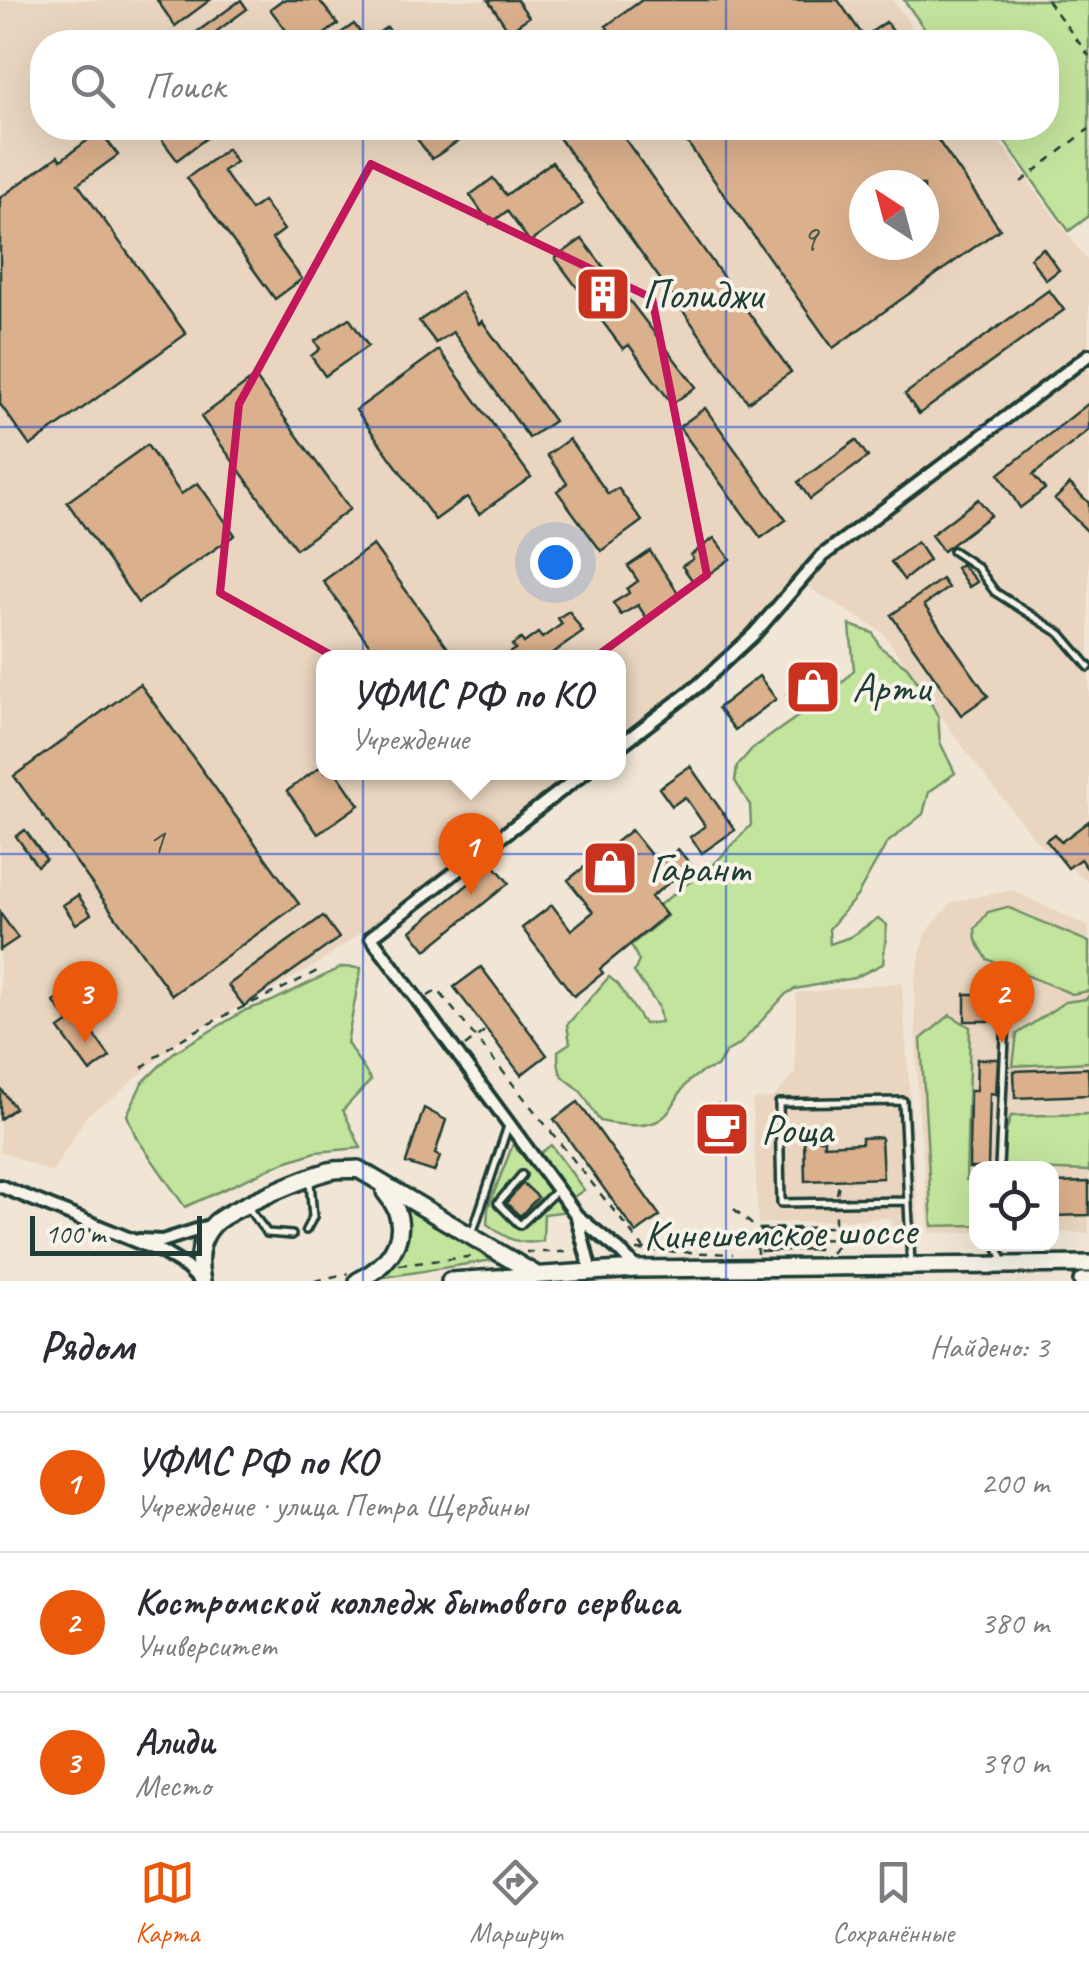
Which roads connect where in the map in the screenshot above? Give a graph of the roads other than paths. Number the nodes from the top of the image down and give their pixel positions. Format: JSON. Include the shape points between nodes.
{"nodes":[{"id":1,"x":1089,"y":355,"type":"edge"},
{"id":2,"x":953,"y":551,"type":"dead end"},
{"id":3,"x":1089,"y":667,"type":"edge"},
{"id":4,"x":626,"y":740,"type":"edge"},
{"id":5,"x":575,"y":780,"type":"edge"},
{"id":6,"x":1007,"y":995,"type":"dead end"},
{"id":7,"x":508,"y":1126,"type":"junction"},
{"id":8,"x":999,"y":1161,"type":"edge"},
{"id":9,"x":522,"y":1175,"type":"dead end"},
{"id":10,"x":310,"y":1179,"type":"junction"},
{"id":11,"x":376,"y":1181,"type":"junction"},
{"id":12,"x":0,"y":1186,"type":"edge"},
{"id":13,"x":556,"y":1190,"type":"junction"},
{"id":14,"x":907,"y":1201,"type":"junction"},
{"id":15,"x":246,"y":1206,"type":"junction"},
{"id":16,"x":577,"y":1216,"type":"junction"},
{"id":17,"x":215,"y":1223,"type":"junction"},
{"id":18,"x":306,"y":1230,"type":"dead end"},
{"id":19,"x":292,"y":1235,"type":"dead end"},
{"id":20,"x":471,"y":1237,"type":"junction"},
{"id":21,"x":131,"y":1240,"type":"junction"},
{"id":22,"x":999,"y":1251,"type":"edge"},
{"id":23,"x":1004,"y":1263,"type":"junction"},
{"id":24,"x":1089,"y":1264,"type":"edge"},
{"id":25,"x":912,"y":1268,"type":"junction"},
{"id":26,"x":637,"y":1269,"type":"junction"},
{"id":27,"x":591,"y":1272,"type":"junction"},
{"id":28,"x":535,"y":1274,"type":"junction"},
{"id":29,"x":356,"y":1276,"type":"edge"},
{"id":30,"x":201,"y":1281,"type":"edge"},
{"id":31,"x":450,"y":1281,"type":"edge"}],
"edges":[{"from":1,"to":4,"type":"street","via":[[822,556],[754,634]]},
{"from":2,"to":3,"type":"lane","via":[[977,567],[994,592],[1062,634]]},
{"from":5,"to":7,"type":"street","via":[[371,937]]},
{"from":6,"to":8,"type":"lane"},
{"from":7,"to":13,"type":"street"},
{"from":7,"to":20,"type":"lane"},
{"from":9,"to":13,"type":"lane","via":[[498,1203],[520,1226]]},
{"from":10,"to":11,"type":"main road","via":[[358,1169]]},
{"from":10,"to":15,"type":"main road"},
{"from":10,"to":18,"type":"lane","via":[[313,1217]]},
{"from":11,"to":20,"type":"main road"},
{"from":11,"to":29,"type":"main road","via":[[394,1202],[399,1242],[384,1264]]},
{"from":12,"to":21,"type":"street"},
{"from":13,"to":16,"type":"street"},
{"from":14,"to":14,"type":"lane","via":[[903,1102],[779,1103],[781,1203]]},
{"from":14,"to":25,"type":"lane"},
{"from":15,"to":17,"type":"main road"},
{"from":15,"to":19,"type":"lane","via":[[267,1233]]},
{"from":16,"to":26,"type":"street"},
{"from":16,"to":27,"type":"street"},
{"from":17,"to":21,"type":"street","via":[[162,1241]]},
{"from":17,"to":30,"type":"main road","via":[[200,1246]]},
{"from":20,"to":28,"type":"main road"},
{"from":21,"to":30,"type":"street","via":[[174,1259]]},
{"from":22,"to":23,"type":"lane"},
{"from":23,"to":24,"type":"main road","name":"Кинешемское шоссе"},
{"from":23,"to":25,"type":"main road","name":"Кинешемское шоссе"},
{"from":25,"to":26,"type":"main road","name":"Кинешемское шоссе"},
{"from":26,"to":27,"type":"main road","name":"Кинешемское шоссе"},
{"from":27,"to":28,"type":"main road","name":"Кинешемское шоссе"},
{"from":28,"to":31,"type":"main road","name":"Кинешемское шоссе"}]}
